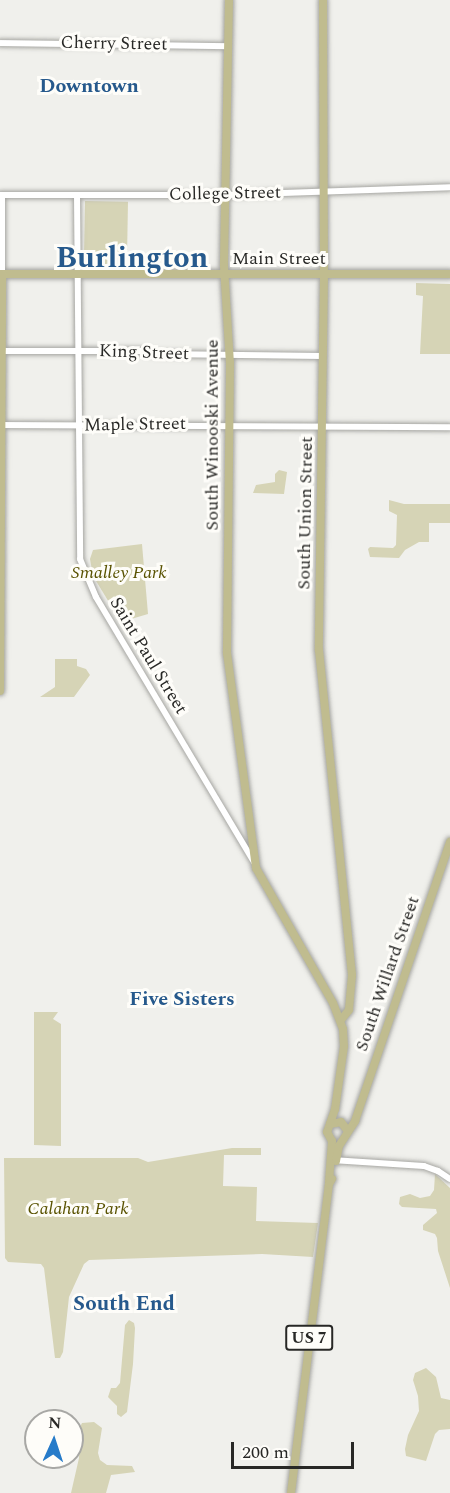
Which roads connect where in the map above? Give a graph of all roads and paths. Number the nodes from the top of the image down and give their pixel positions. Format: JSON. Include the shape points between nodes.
{"nodes":[{"id":1,"x":229,"y":0,"type":"edge"},
{"id":2,"x":323,"y":0,"type":"edge"},
{"id":3,"x":0,"y":43,"type":"edge"},
{"id":4,"x":228,"y":46,"type":"junction"},
{"id":5,"x":450,"y":187,"type":"edge"},
{"id":6,"x":324,"y":190,"type":"junction"},
{"id":7,"x":1,"y":195,"type":"edge"},
{"id":8,"x":77,"y":195,"type":"junction"},
{"id":9,"x":225,"y":195,"type":"junction"},
{"id":10,"x":1,"y":274,"type":"edge"},
{"id":11,"x":78,"y":274,"type":"junction"},
{"id":12,"x":225,"y":274,"type":"junction"},
{"id":13,"x":324,"y":274,"type":"junction"},
{"id":14,"x":450,"y":274,"type":"edge"},
{"id":15,"x":1,"y":351,"type":"edge"},
{"id":16,"x":78,"y":351,"type":"junction"},
{"id":17,"x":230,"y":354,"type":"junction"},
{"id":18,"x":323,"y":356,"type":"junction"},
{"id":19,"x":229,"y":424,"type":"junction"},
{"id":20,"x":1,"y":425,"type":"edge"},
{"id":21,"x":322,"y":425,"type":"junction"},
{"id":22,"x":78,"y":426,"type":"junction"},
{"id":23,"x":450,"y":427,"type":"edge"},
{"id":24,"x":0,"y":691,"type":"edge"},
{"id":25,"x":450,"y":842,"type":"edge"},
{"id":26,"x":256,"y":868,"type":"junction"},
{"id":27,"x":349,"y":1011,"type":"junction"},
{"id":28,"x":341,"y":1020,"type":"junction"},
{"id":29,"x":344,"y":1046,"type":"junction"},
{"id":30,"x":335,"y":1109,"type":"junction"},
{"id":31,"x":355,"y":1115,"type":"junction"},
{"id":32,"x":341,"y":1122,"type":"junction"},
{"id":33,"x":330,"y":1124,"type":"junction"},
{"id":34,"x":348,"y":1131,"type":"junction"},
{"id":35,"x":332,"y":1141,"type":"junction"},
{"id":36,"x":342,"y":1141,"type":"junction"},
{"id":37,"x":337,"y":1152,"type":"junction"},
{"id":38,"x":333,"y":1160,"type":"junction"},
{"id":39,"x":350,"y":1160,"type":"junction"},
{"id":40,"x":450,"y":1179,"type":"edge"},
{"id":41,"x":291,"y":1493,"type":"edge"}],
"edges":[{"from":1,"to":4,"type":"main road","name":"South Winooski Avenue"},
{"from":2,"to":6,"type":"main road","name":"South Union Street"},
{"from":3,"to":4,"type":"street","name":"Cherry Street"},
{"from":4,"to":9,"type":"main road","name":"South Winooski Avenue"},
{"from":5,"to":6,"type":"street","name":"College Street"},
{"from":6,"to":9,"type":"street","name":"College Street"},
{"from":6,"to":13,"type":"main road","name":"South Union Street"},
{"from":7,"to":8,"type":"street","name":"College Street"},
{"from":7,"to":10,"type":"street"},
{"from":8,"to":9,"type":"street","name":"College Street"},
{"from":8,"to":11,"type":"street","name":"Saint Paul Street"},
{"from":9,"to":12,"type":"main road","name":"South Winooski Avenue"},
{"from":10,"to":11,"type":"main road","name":"Main Street"},
{"from":10,"to":15,"type":"main road"},
{"from":11,"to":12,"type":"main road","name":"Main Street"},
{"from":11,"to":16,"type":"street","name":"Saint Paul Street"},
{"from":12,"to":13,"type":"main road","name":"Main Street"},
{"from":12,"to":17,"type":"main road","name":"South Winooski Avenue"},
{"from":13,"to":14,"type":"main road","name":"Main Street"},
{"from":13,"to":18,"type":"main road","name":"South Union Street"},
{"from":15,"to":16,"type":"street","name":"King Street"},
{"from":15,"to":20,"type":"main road"},
{"from":16,"to":17,"type":"street","name":"King Street"},
{"from":16,"to":22,"type":"street","name":"Saint Paul Street"},
{"from":17,"to":18,"type":"street","name":"King Street"},
{"from":17,"to":19,"type":"main road","name":"South Winooski Avenue"},
{"from":18,"to":21,"type":"main road","name":"South Union Street"},
{"from":19,"to":21,"type":"street","name":"Maple Street"},
{"from":19,"to":22,"type":"street","name":"Maple Street"},
{"from":19,"to":26,"type":"main road","name":"South Winooski Avenue","via":[[227,653]]},
{"from":20,"to":22,"type":"street","name":"Maple Street"},
{"from":20,"to":24,"type":"main road"},
{"from":21,"to":23,"type":"street","name":"Maple Street"},
{"from":21,"to":27,"type":"main road","name":"South Union Street","via":[[320,654],[352,975]]},
{"from":22,"to":26,"type":"street","name":"Saint Paul Street","via":[[78,546],[84,574]]},
{"from":25,"to":31,"type":"main road","name":"South Willard Street"},
{"from":26,"to":28,"type":"main road","name":"Saint Paul Street"},
{"from":27,"to":28,"type":"main road"},
{"from":27,"to":29,"type":"main road","name":"South Union Street"},
{"from":28,"to":29,"type":"main road"},
{"from":29,"to":30,"type":"main road"},
{"from":30,"to":32,"type":"main road"},
{"from":30,"to":33,"type":"main road"},
{"from":31,"to":32,"type":"main road"},
{"from":31,"to":34,"type":"main road","name":"South Willard Street"},
{"from":32,"to":33,"type":"main road"},
{"from":32,"to":34,"type":"main road"},
{"from":33,"to":35,"type":"main road","via":[[327,1132]]},
{"from":34,"to":36,"type":"main road"},
{"from":35,"to":36,"type":"main road"},
{"from":35,"to":38,"type":"main road","number":"US 7"},
{"from":36,"to":37,"type":"main road","number":"US 7"},
{"from":37,"to":38,"type":"main road","number":"US 7"},
{"from":37,"to":39,"type":"street"},
{"from":38,"to":39,"type":"street"},
{"from":38,"to":41,"type":"main road","number":"US 7"},
{"from":39,"to":40,"type":"street","via":[[424,1166]]}]}
